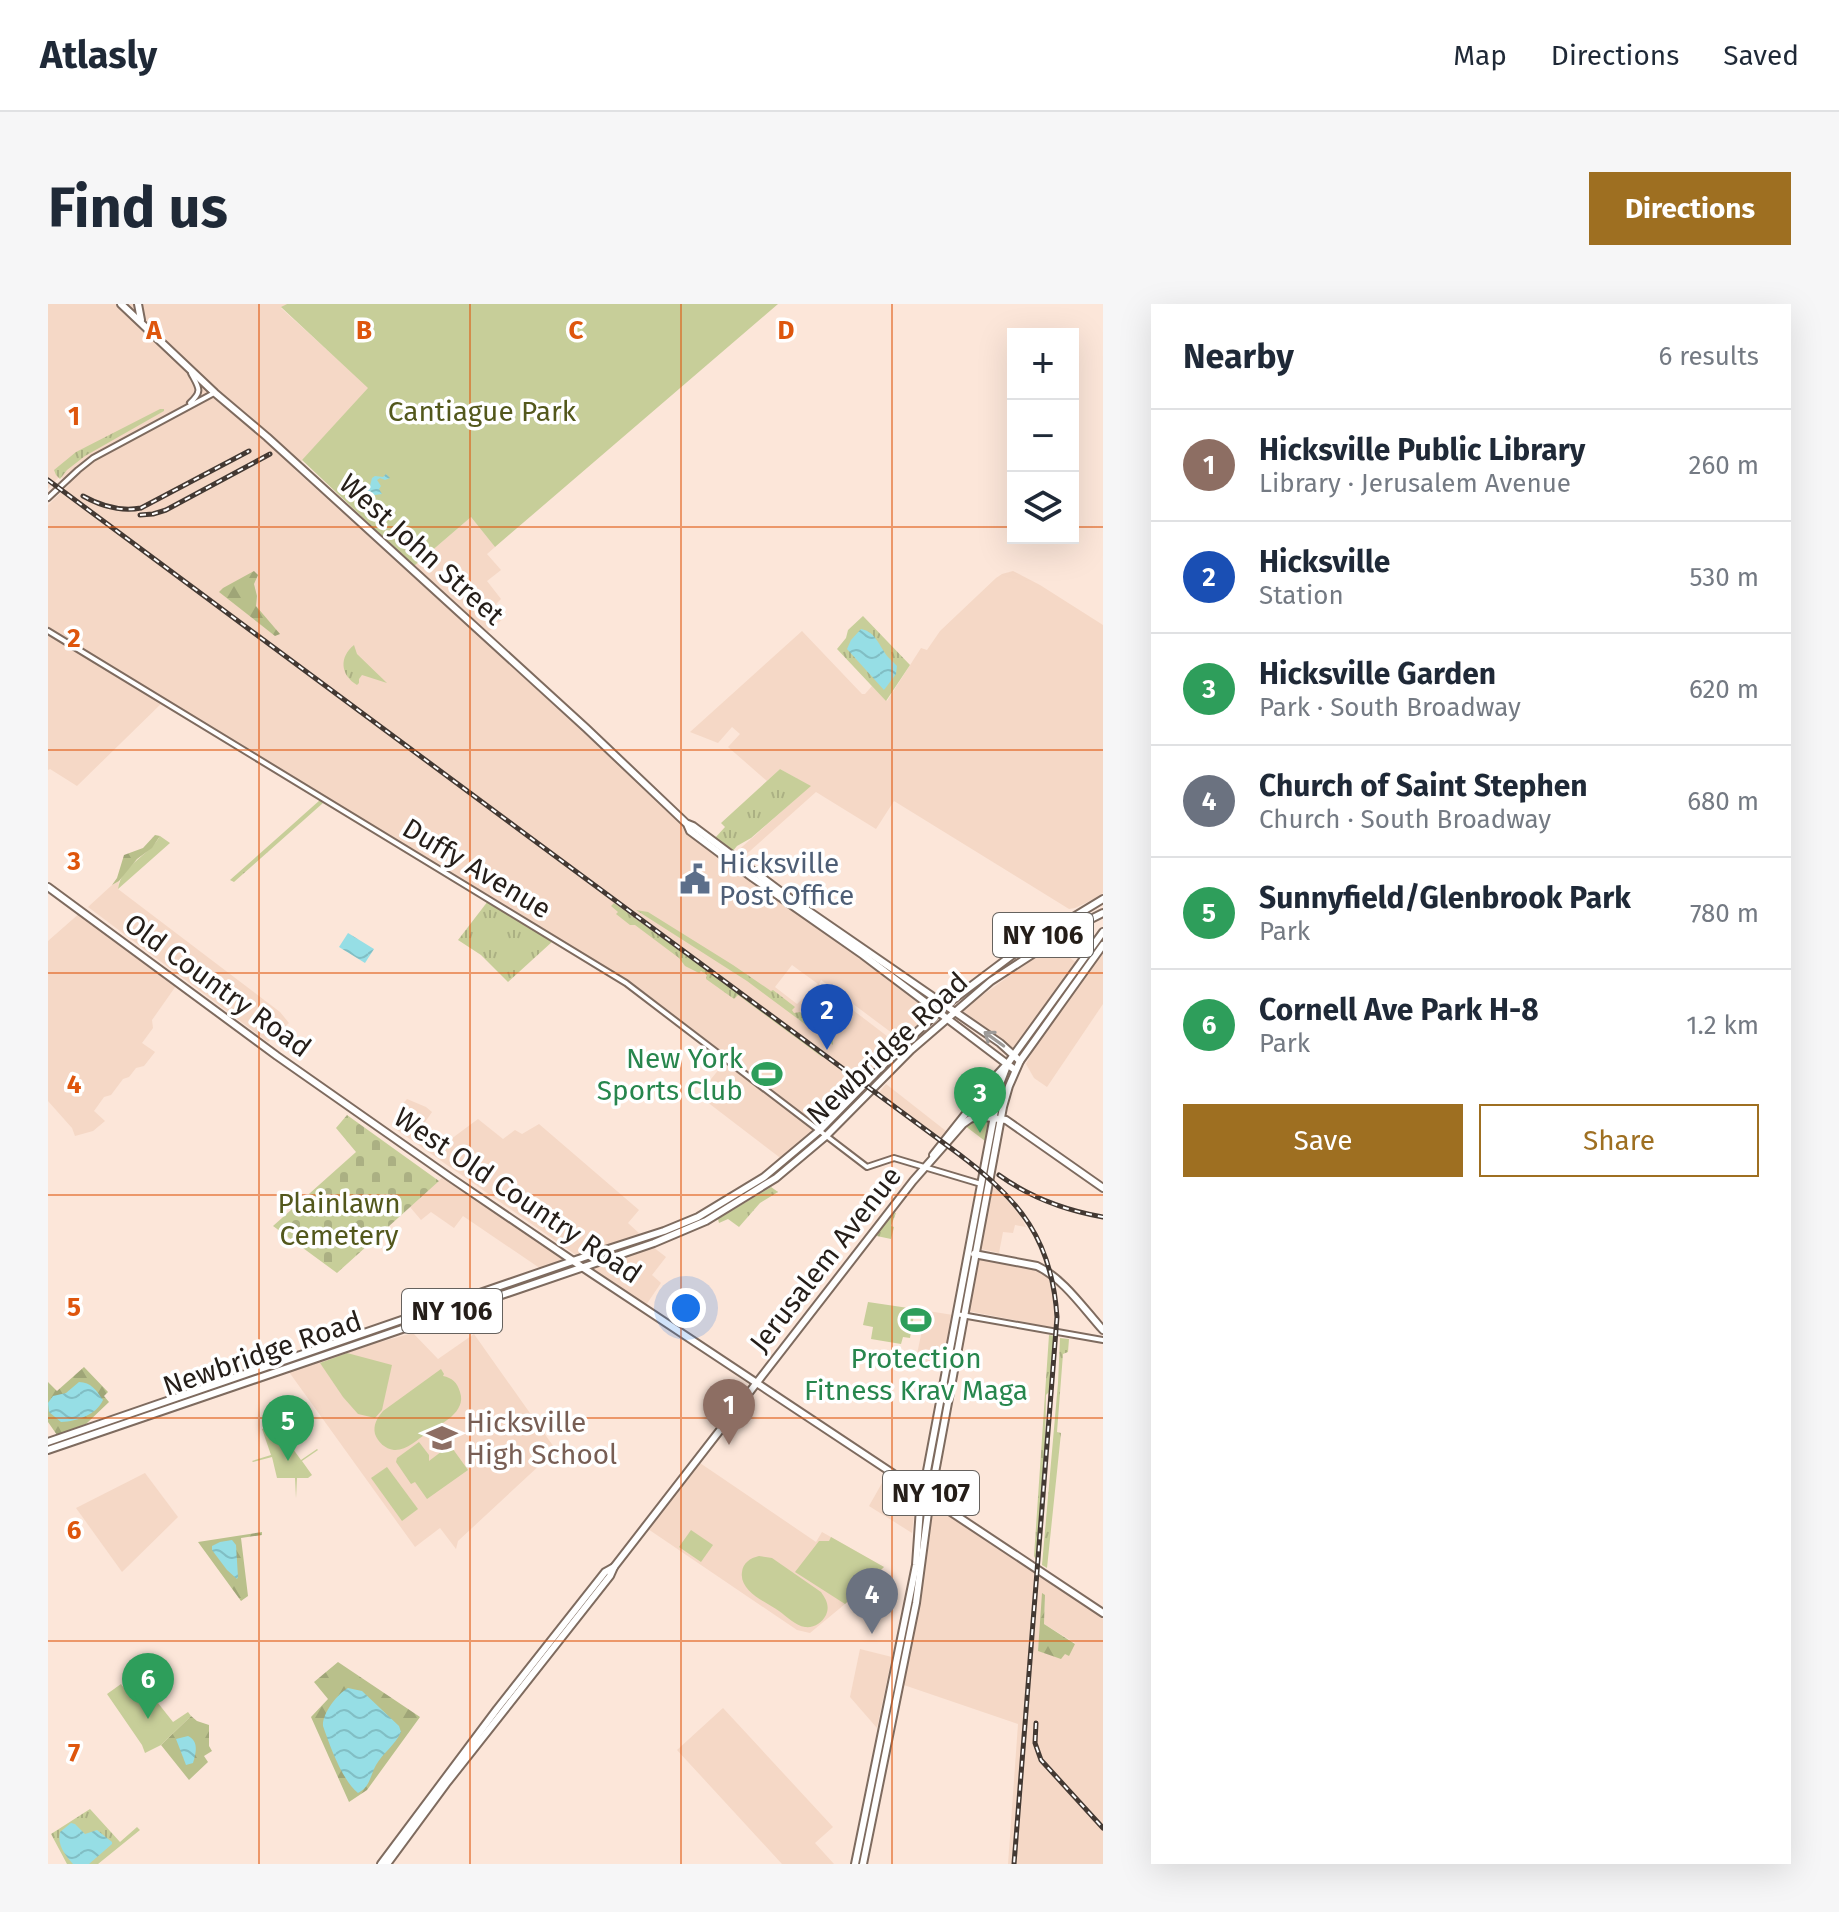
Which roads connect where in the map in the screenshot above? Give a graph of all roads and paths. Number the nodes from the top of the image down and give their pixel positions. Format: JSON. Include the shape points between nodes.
{"nodes":[{"id":1,"x":138,"y":304,"type":"edge"},
{"id":2,"x":125,"y":305,"type":"edge"},
{"id":3,"x":142,"y":324,"type":"junction"},
{"id":4,"x":188,"y":368,"type":"junction"},
{"id":5,"x":215,"y":393,"type":"junction"},
{"id":6,"x":182,"y":409,"type":"junction"},
{"id":7,"x":48,"y":498,"type":"edge"},
{"id":8,"x":48,"y":631,"type":"edge"},
{"id":9,"x":708,"y":841,"type":"junction"},
{"id":10,"x":48,"y":887,"type":"edge"},
{"id":11,"x":1103,"y":899,"type":"edge"},
{"id":12,"x":1103,"y":913,"type":"edge"},
{"id":13,"x":816,"y":921,"type":"junction"},
{"id":14,"x":828,"y":924,"type":"junction"},
{"id":15,"x":1103,"y":932,"type":"edge"},
{"id":16,"x":1103,"y":945,"type":"edge"},
{"id":17,"x":946,"y":1005,"type":"junction"},
{"id":18,"x":954,"y":1011,"type":"junction"},
{"id":19,"x":939,"y":1012,"type":"junction"},
{"id":20,"x":946,"y":1018,"type":"junction"},
{"id":21,"x":899,"y":1049,"type":"junction"},
{"id":22,"x":1017,"y":1058,"type":"junction"},
{"id":23,"x":1008,"y":1063,"type":"junction"},
{"id":24,"x":1015,"y":1070,"type":"junction"},
{"id":25,"x":884,"y":1076,"type":"junction"},
{"id":26,"x":863,"y":1087,"type":"junction"},
{"id":27,"x":854,"y":1107,"type":"junction"},
{"id":28,"x":363,"y":1116,"type":"joint"},
{"id":29,"x":997,"y":1118,"type":"junction"},
{"id":30,"x":823,"y":1133,"type":"junction"},
{"id":31,"x":924,"y":1167,"type":"junction"},
{"id":32,"x":981,"y":1184,"type":"junction"},
{"id":33,"x":1103,"y":1188,"type":"edge"},
{"id":34,"x":704,"y":1217,"type":"junction"},
{"id":35,"x":658,"y":1237,"type":"junction"},
{"id":36,"x":971,"y":1253,"type":"junction"},
{"id":37,"x":572,"y":1261,"type":"junction"},
{"id":38,"x":582,"y":1267,"type":"junction"},
{"id":39,"x":960,"y":1315,"type":"junction"},
{"id":40,"x":1103,"y":1330,"type":"edge"},
{"id":41,"x":1103,"y":1340,"type":"edge"},
{"id":42,"x":756,"y":1383,"type":"junction"},
{"id":43,"x":113,"y":1424,"type":"junction"},
{"id":44,"x":48,"y":1442,"type":"edge"},
{"id":45,"x":48,"y":1450,"type":"edge"},
{"id":46,"x":927,"y":1495,"type":"junction"},
{"id":47,"x":614,"y":1567,"type":"junction"},
{"id":48,"x":1103,"y":1613,"type":"edge"},
{"id":49,"x":381,"y":1864,"type":"edge"},
{"id":50,"x":387,"y":1864,"type":"edge"},
{"id":51,"x":855,"y":1864,"type":"edge"},
{"id":52,"x":863,"y":1864,"type":"edge"}],
"edges":[{"from":1,"to":3,"type":"main road"},
{"from":2,"to":3,"type":"main road","name":"West John Street"},
{"from":3,"to":4,"type":"main road","name":"West John Street"},
{"from":4,"to":5,"type":"main road","name":"West John Street"},
{"from":4,"to":6,"type":"street","via":[[199,390]]},
{"from":5,"to":6,"type":"street"},
{"from":5,"to":9,"type":"main road","name":"West John Street"},
{"from":6,"to":7,"type":"street","via":[[93,458]]},
{"from":8,"to":30,"type":"street","name":"Duffy Avenue","via":[[626,983]]},
{"from":9,"to":13,"type":"main road","name":"West John Street"},
{"from":9,"to":14,"type":"main road","name":"West John Street"},
{"from":10,"to":28,"type":"main road","name":"Old Country Road"},
{"from":11,"to":17,"type":"main road","name":"Newbridge Road","number":"NY 106","via":[[1019,950]]},
{"from":12,"to":18,"type":"main road","name":"Newbridge Road","number":"NY 106","via":[[1005,971]]},
{"from":13,"to":14,"type":"main road"},
{"from":13,"to":19,"type":"main road","name":"West John Street"},
{"from":14,"to":17,"type":"main road","name":"West John Street"},
{"from":15,"to":22,"type":"main road","number":"NY 107"},
{"from":16,"to":22,"type":"main road","number":"NY 107"},
{"from":17,"to":18,"type":"main road","name":"West John Street"},
{"from":17,"to":19,"type":"main road","number":"NY 106"},
{"from":18,"to":20,"type":"main road","name":"Newbridge Road","number":"NY 106"},
{"from":22,"to":18,"type":"main road","name":"West John Street","one_way":true},
{"from":19,"to":20,"type":"main road","name":"West John Street"},
{"from":19,"to":21,"type":"main road","number":"NY 106"},
{"from":20,"to":23,"type":"main road","name":"West John Street"},
{"from":20,"to":25,"type":"main road","name":"Newbridge Road","number":"NY 106"},
{"from":21,"to":25,"type":"main road"},
{"from":21,"to":26,"type":"main road","number":"NY 106"},
{"from":22,"to":23,"type":"main road","number":"NY 107"},
{"from":22,"to":24,"type":"main road","number":"NY 107"},
{"from":23,"to":24,"type":"main road","name":"West John Street"},
{"from":23,"to":29,"type":"main road","number":"NY 107"},
{"from":23,"to":31,"type":"main road","name":"Jerusalem Avenue"},
{"from":24,"to":29,"type":"main road","number":"NY 107"},
{"from":25,"to":27,"type":"main road","name":"Newbridge Road","number":"NY 106"},
{"from":26,"to":27,"type":"main road"},
{"from":26,"to":30,"type":"main road","number":"NY 106"},
{"from":27,"to":30,"type":"main road","name":"Newbridge Road","number":"NY 106"},
{"from":28,"to":37,"type":"main road","name":"West Old Country Road"},
{"from":29,"to":31,"type":"main road","name":"Jerusalem Avenue","via":[[970,1119]]},
{"from":29,"to":32,"type":"main road","number":"NY 107"},
{"from":29,"to":33,"type":"main road"},
{"from":29,"to":36,"type":"main road","number":"NY 107","via":[[990,1180]]},
{"from":30,"to":31,"type":"street","name":"Duffy Avenue","via":[[867,1167],[894,1158]]},
{"from":30,"to":34,"type":"main road","name":"Newbridge Road","number":"NY 106","via":[[771,1182]]},
{"from":31,"to":32,"type":"street"},
{"from":31,"to":42,"type":"main road","name":"Jerusalem Avenue"},
{"from":32,"to":36,"type":"main road","number":"NY 107"},
{"from":34,"to":35,"type":"main road","number":"NY 106"},
{"from":34,"to":35,"type":"main road","number":"NY 106"},
{"from":35,"to":37,"type":"main road","number":"NY 106"},
{"from":35,"to":38,"type":"main road","number":"NY 106"},
{"from":36,"to":39,"type":"main road","number":"NY 107"},
{"from":36,"to":40,"type":"main road","via":[[1046,1270]]},
{"from":37,"to":38,"type":"main road","name":"West Old Country Road"},
{"from":37,"to":43,"type":"main road","name":"Newbridge Road","number":"NY 106"},
{"from":38,"to":42,"type":"main road","name":"West Old Country Road"},
{"from":38,"to":43,"type":"main road","name":"Newbridge Road","number":"NY 106"},
{"from":39,"to":41,"type":"street"},
{"from":39,"to":46,"type":"main road","number":"NY 107"},
{"from":42,"to":46,"type":"main road","name":"West Old Country Road"},
{"from":42,"to":47,"type":"main road","name":"Jerusalem Avenue"},
{"from":43,"to":44,"type":"main road","name":"Newbridge Road","number":"NY 106"},
{"from":43,"to":45,"type":"main road","name":"Newbridge Road","number":"NY 106"},
{"from":46,"to":48,"type":"main road","name":"West Old Country Road"},
{"from":46,"to":51,"type":"main road","number":"NY 107","via":[[920,1508],[916,1565]]},
{"from":46,"to":52,"type":"main road","number":"NY 107","via":[[916,1603]]},
{"from":47,"to":49,"type":"main road","name":"Jerusalem Avenue","via":[[497,1709]]},
{"from":47,"to":50,"type":"main road","name":"Jerusalem Avenue"}]}
